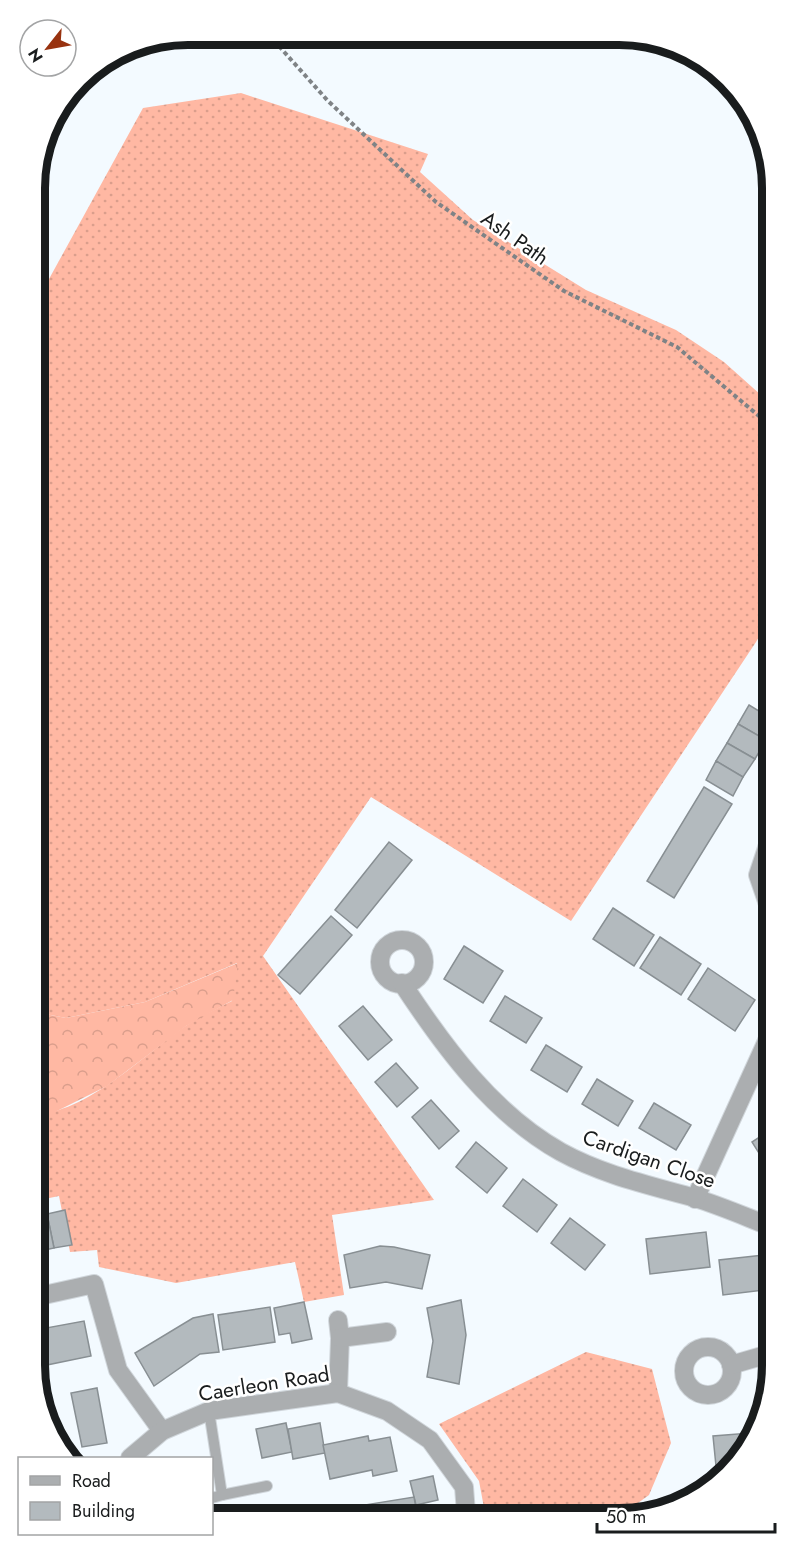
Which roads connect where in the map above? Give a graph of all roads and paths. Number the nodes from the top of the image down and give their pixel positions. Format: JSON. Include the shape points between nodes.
{"nodes":[{"id":1,"x":278,"y":45,"type":"edge"},
{"id":2,"x":762,"y":419,"type":"edge"},
{"id":3,"x":762,"y":863,"type":"edge"},
{"id":4,"x":762,"y":887,"type":"edge"},
{"id":5,"x":402,"y":983,"type":"dead end"},
{"id":6,"x":762,"y":1052,"type":"edge"},
{"id":7,"x":695,"y":1199,"type":"junction"},
{"id":8,"x":762,"y":1223,"type":"edge"},
{"id":9,"x":45,"y":1294,"type":"edge"},
{"id":10,"x":387,"y":1332,"type":"dead end"},
{"id":11,"x":762,"y":1356,"type":"edge"},
{"id":12,"x":731,"y":1365,"type":"dead end"},
{"id":13,"x":338,"y":1393,"type":"junction"},
{"id":14,"x":209,"y":1411,"type":"junction"},
{"id":15,"x":162,"y":1431,"type":"junction"},
{"id":16,"x":131,"y":1457,"type":"edge"},
{"id":17,"x":267,"y":1486,"type":"dead end"},
{"id":18,"x":217,"y":1496,"type":"edge"},
{"id":19,"x":466,"y":1508,"type":"edge"}],
"edges":[{"from":1,"to":2,"type":"path","name":"Ash Path","via":[[328,101],[436,202],[564,291],[677,347]]},
{"from":3,"to":4,"type":"street","via":[[758,875]]},
{"from":5,"to":7,"type":"street","name":"Cardigan Close","via":[[459,1062],[525,1128],[561,1152],[607,1173]]},
{"from":6,"to":7,"type":"street"},
{"from":7,"to":8,"type":"street","name":"Cardigan Close"},
{"from":9,"to":15,"type":"street","via":[[94,1284],[118,1370]]},
{"from":10,"to":13,"type":"street","via":[[339,1329]]},
{"from":11,"to":12,"type":"street"},
{"from":13,"to":14,"type":"street","name":"Caerleon Road"},
{"from":13,"to":19,"type":"street","name":"Caerleon Road","via":[[387,1411],[430,1440],[464,1487]]},
{"from":14,"to":15,"type":"street","name":"Caerleon Road"},
{"from":14,"to":18,"type":"lane"},
{"from":15,"to":16,"type":"street","name":"Caerleon Road"},
{"from":17,"to":18,"type":"lane"}]}
